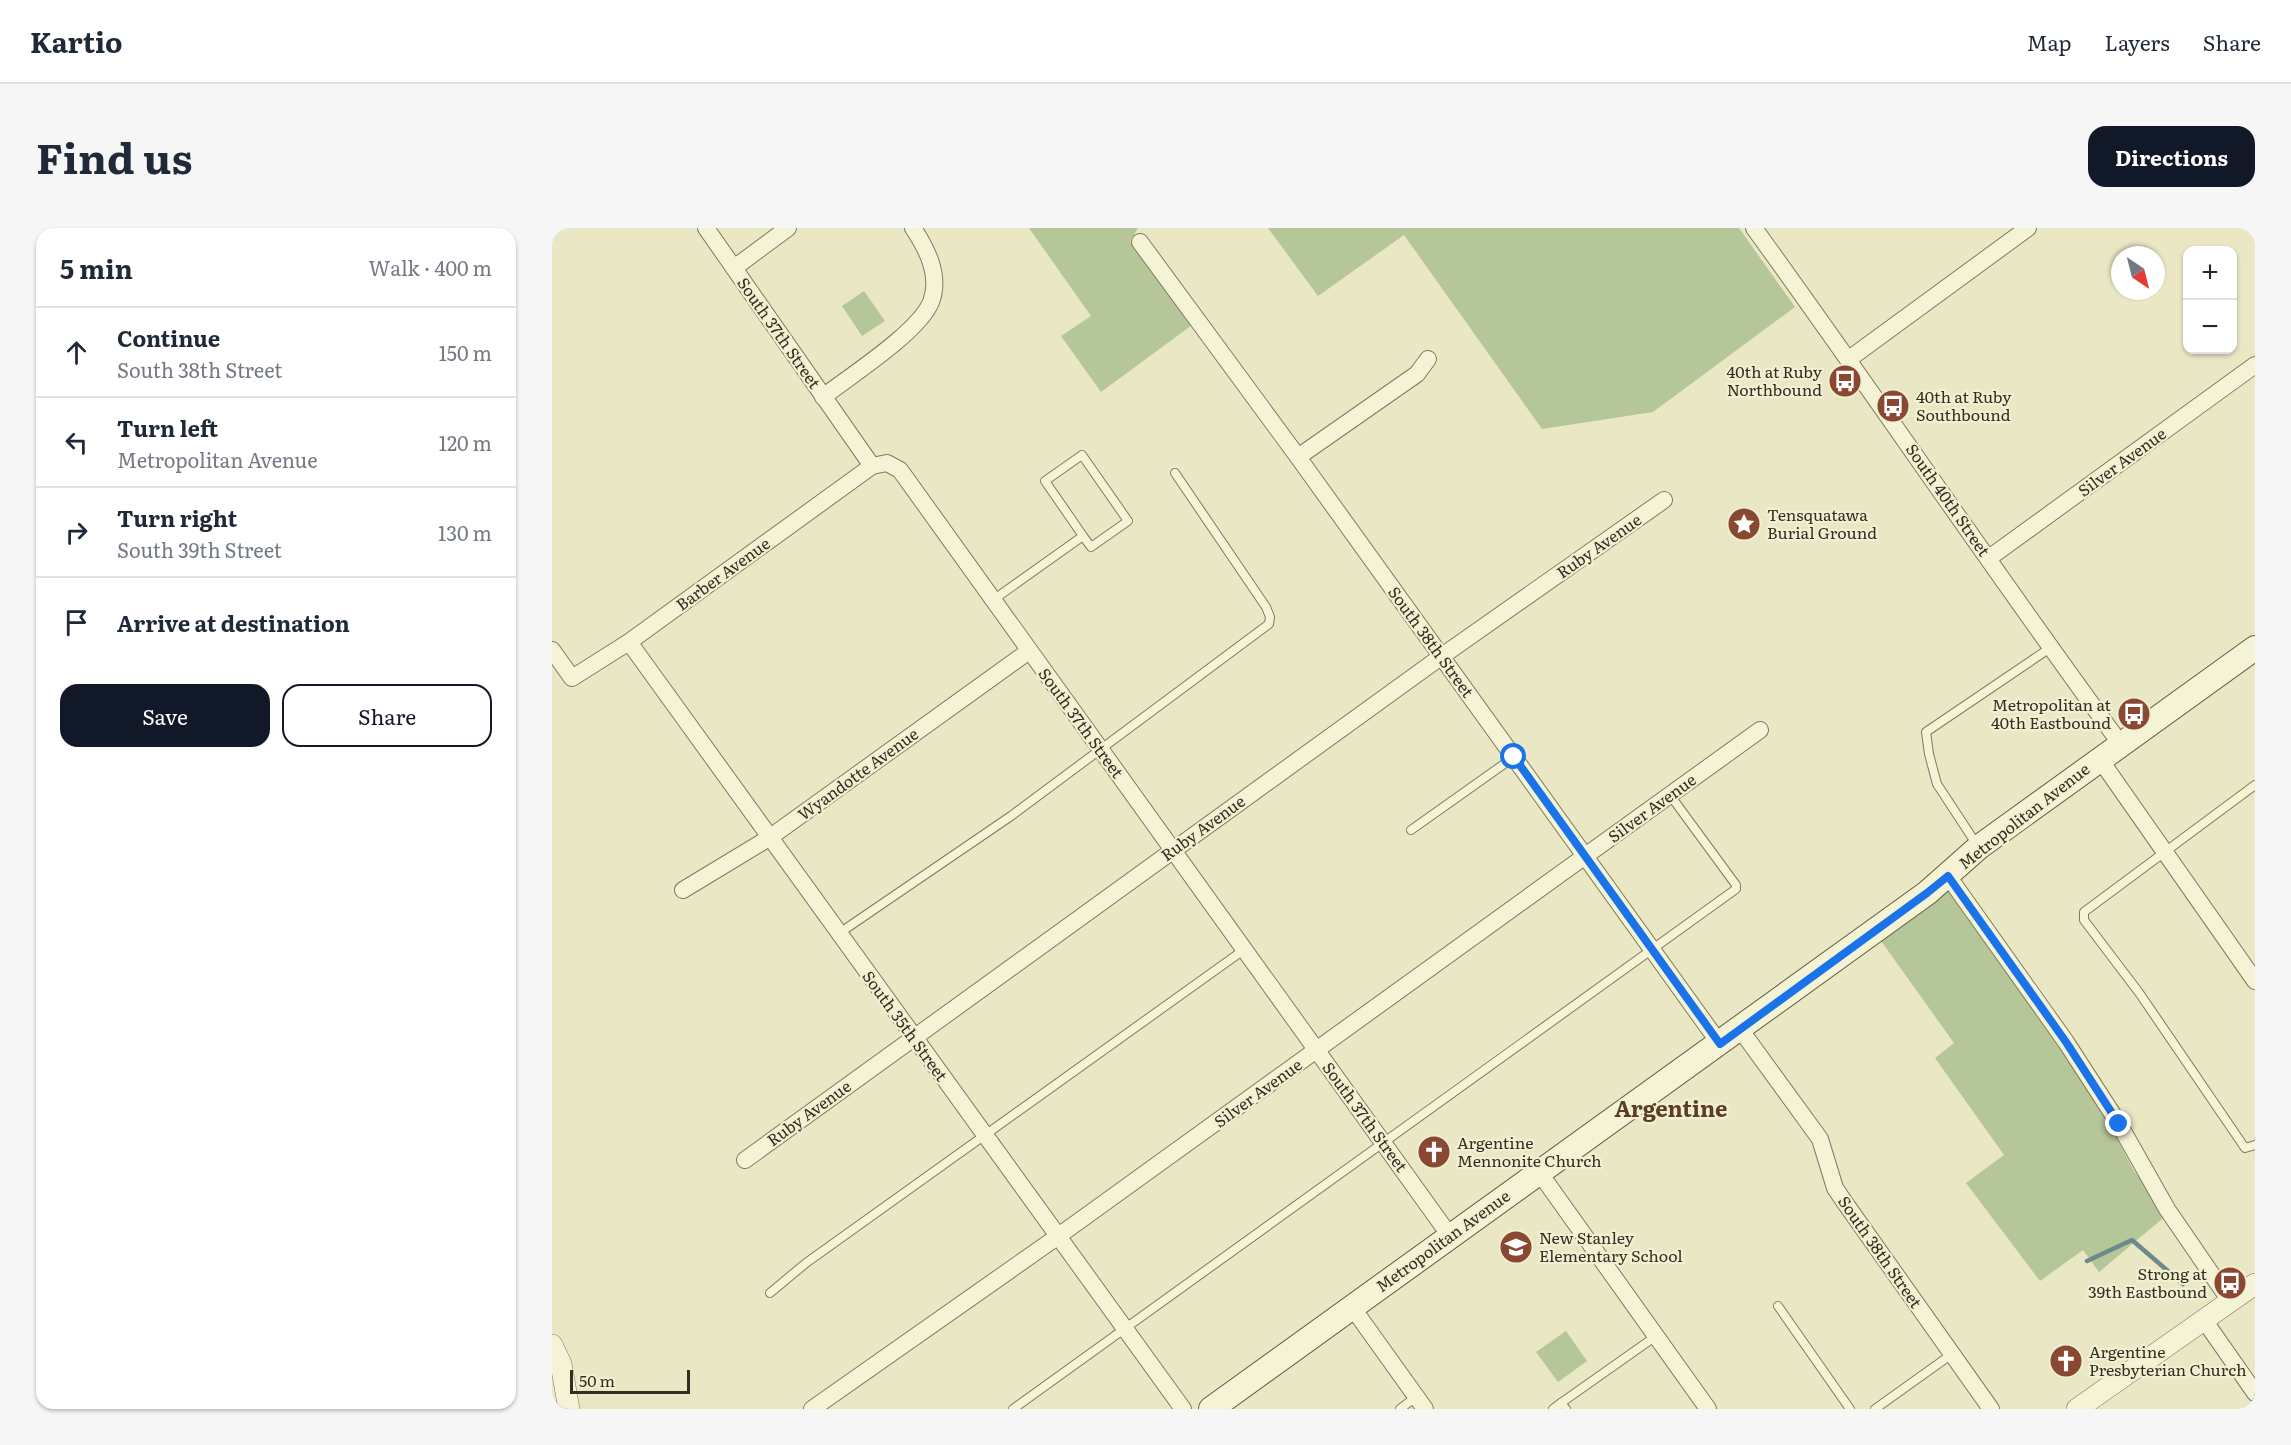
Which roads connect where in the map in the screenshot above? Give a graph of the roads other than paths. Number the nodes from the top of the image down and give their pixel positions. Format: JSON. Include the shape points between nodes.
{"nodes":[{"id":1,"x":706,"y":228,"type":"edge"},
{"id":2,"x":788,"y":228,"type":"edge"},
{"id":3,"x":913,"y":228,"type":"edge"},
{"id":4,"x":1754,"y":228,"type":"edge"},
{"id":5,"x":2028,"y":228,"type":"edge"},
{"id":6,"x":1140,"y":242,"type":"dead end"},
{"id":7,"x":735,"y":268,"type":"junction"},
{"id":8,"x":1428,"y":359,"type":"dead end"},
{"id":9,"x":1849,"y":359,"type":"junction"},
{"id":10,"x":2255,"y":365,"type":"edge"},
{"id":11,"x":823,"y":397,"type":"junction"},
{"id":12,"x":1298,"y":457,"type":"junction"},
{"id":13,"x":872,"y":466,"type":"junction"},
{"id":14,"x":1174,"y":473,"type":"dead end"},
{"id":15,"x":1664,"y":500,"type":"dead end"},
{"id":16,"x":1083,"y":536,"type":"junction"},
{"id":17,"x":1989,"y":558,"type":"junction"},
{"id":18,"x":993,"y":600,"type":"junction"},
{"id":19,"x":628,"y":642,"type":"junction"},
{"id":20,"x":2050,"y":648,"type":"junction"},
{"id":21,"x":2255,"y":648,"type":"edge"},
{"id":22,"x":552,"y":650,"type":"edge"},
{"id":23,"x":1029,"y":651,"type":"junction"},
{"id":24,"x":1442,"y":656,"type":"junction"},
{"id":25,"x":1760,"y":730,"type":"dead end"},
{"id":26,"x":2120,"y":743,"type":"junction"},
{"id":27,"x":1100,"y":749,"type":"junction"},
{"id":28,"x":1514,"y":757,"type":"junction"},
{"id":29,"x":2099,"y":758,"type":"junction"},
{"id":30,"x":2255,"y":785,"type":"edge"},
{"id":31,"x":1670,"y":795,"type":"junction"},
{"id":32,"x":1411,"y":830,"type":"dead end"},
{"id":33,"x":770,"y":838,"type":"junction"},
{"id":34,"x":1979,"y":847,"type":"junction"},
{"id":35,"x":1172,"y":849,"type":"junction"},
{"id":36,"x":2162,"y":852,"type":"junction"},
{"id":37,"x":1586,"y":857,"type":"junction"},
{"id":38,"x":1948,"y":876,"type":"junction"},
{"id":39,"x":683,"y":890,"type":"dead end"},
{"id":40,"x":838,"y":934,"type":"junction"},
{"id":41,"x":1245,"y":949,"type":"junction"},
{"id":42,"x":1654,"y":951,"type":"junction"},
{"id":43,"x":2255,"y":981,"type":"edge"},
{"id":44,"x":1740,"y":1029,"type":"junction"},
{"id":45,"x":913,"y":1037,"type":"junction"},
{"id":46,"x":1720,"y":1044,"type":"junction"},
{"id":47,"x":1317,"y":1050,"type":"junction"},
{"id":48,"x":984,"y":1137,"type":"junction"},
{"id":49,"x":1384,"y":1143,"type":"junction"},
{"id":50,"x":2255,"y":1145,"type":"edge"},
{"id":51,"x":745,"y":1160,"type":"dead end"},
{"id":52,"x":1539,"y":1172,"type":"junction"},
{"id":53,"x":1450,"y":1236,"type":"junction"},
{"id":54,"x":1057,"y":1237,"type":"junction"},
{"id":55,"x":2255,"y":1284,"type":"edge"},
{"id":56,"x":771,"y":1293,"type":"dead end"},
{"id":57,"x":2230,"y":1301,"type":"junction"},
{"id":58,"x":1778,"y":1306,"type":"dead end"},
{"id":59,"x":1352,"y":1307,"type":"junction"},
{"id":60,"x":2204,"y":1320,"type":"junction"},
{"id":61,"x":1125,"y":1330,"type":"junction"},
{"id":62,"x":1656,"y":1336,"type":"junction"},
{"id":63,"x":1952,"y":1354,"type":"junction"},
{"id":64,"x":555,"y":1360,"type":"edge"},
{"id":65,"x":2255,"y":1393,"type":"edge"},
{"id":66,"x":1420,"y":1403,"type":"edge"},
{"id":67,"x":1564,"y":1406,"type":"edge"},
{"id":68,"x":568,"y":1409,"type":"edge"},
{"id":69,"x":812,"y":1409,"type":"edge"},
{"id":70,"x":1013,"y":1409,"type":"edge"},
{"id":71,"x":1183,"y":1409,"type":"edge"},
{"id":72,"x":1210,"y":1409,"type":"edge"},
{"id":73,"x":1400,"y":1409,"type":"edge"},
{"id":74,"x":1553,"y":1409,"type":"edge"},
{"id":75,"x":1708,"y":1409,"type":"edge"},
{"id":76,"x":1850,"y":1409,"type":"edge"},
{"id":77,"x":1875,"y":1409,"type":"edge"},
{"id":78,"x":1991,"y":1409,"type":"edge"},
{"id":79,"x":2077,"y":1409,"type":"edge"}],
"edges":[{"from":1,"to":7,"type":"street","name":"South 37th Street"},
{"from":2,"to":7,"type":"street"},
{"from":3,"to":11,"type":"street","via":[[930,254],[934,280],[931,302],[906,334]]},
{"from":4,"to":9,"type":"street","name":"South 40th Street"},
{"from":5,"to":9,"type":"street"},
{"from":6,"to":12,"type":"street","name":"South 38th Street"},
{"from":7,"to":11,"type":"street","name":"South 37th Street"},
{"from":8,"to":12,"type":"street","via":[[1417,374]]},
{"from":9,"to":17,"type":"street","name":"South 40th Street"},
{"from":10,"to":17,"type":"street","name":"Silver Avenue"},
{"from":11,"to":13,"type":"street","name":"South 37th Street"},
{"from":12,"to":24,"type":"street","name":"South 38th Street"},
{"from":13,"to":18,"type":"street","name":"South 37th Street","via":[[887,463],[900,470]]},
{"from":13,"to":19,"type":"street","name":"Barber Avenue"},
{"from":14,"to":27,"type":"lane","via":[[1266,607],[1269,624]]},
{"from":15,"to":24,"type":"street","name":"Ruby Avenue"},
{"from":16,"to":16,"type":"lane","via":[[1045,481],[1082,455],[1128,521],[1091,547]]},
{"from":16,"to":18,"type":"lane"},
{"from":17,"to":20,"type":"street","name":"South 40th Street"},
{"from":18,"to":23,"type":"street","name":"South 37th Street"},
{"from":19,"to":22,"type":"street","name":"Barber Avenue","via":[[572,678]]},
{"from":19,"to":33,"type":"street","name":"South 35th Street"},
{"from":20,"to":26,"type":"street","name":"South 40th Street"},
{"from":20,"to":34,"type":"lane","via":[[1926,732],[1937,784]]},
{"from":21,"to":26,"type":"main road","name":"Metropolitan Avenue"},
{"from":23,"to":27,"type":"street","name":"South 37th Street"},
{"from":23,"to":33,"type":"street","name":"Wyandotte Avenue"},
{"from":24,"to":28,"type":"street","name":"South 38th Street"},
{"from":24,"to":35,"type":"street","name":"Ruby Avenue"},
{"from":25,"to":31,"type":"street","name":"Silver Avenue"},
{"from":26,"to":29,"type":"main road","name":"Metropolitan Avenue"},
{"from":27,"to":35,"type":"street","name":"South 37th Street"},
{"from":27,"to":40,"type":"lane","via":[[1011,816]]},
{"from":28,"to":32,"type":"lane"},
{"from":28,"to":37,"type":"street","name":"South 38th Street"},
{"from":29,"to":34,"type":"main road","name":"Metropolitan Avenue"},
{"from":29,"to":36,"type":"street"},
{"from":30,"to":36,"type":"lane"},
{"from":31,"to":37,"type":"street","name":"Silver Avenue"},
{"from":31,"to":42,"type":"lane","via":[[1736,890]]},
{"from":33,"to":39,"type":"street","name":"Wyandotte Avenue"},
{"from":33,"to":40,"type":"street","name":"South 35th Street"},
{"from":34,"to":38,"type":"main road","name":"Metropolitan Avenue"},
{"from":35,"to":41,"type":"street","name":"South 37th Street"},
{"from":35,"to":45,"type":"street","name":"Ruby Avenue"},
{"from":36,"to":43,"type":"street"},
{"from":36,"to":50,"type":"lane","via":[[2084,912],[2084,920],[2140,994],[2245,1148]]},
{"from":37,"to":42,"type":"street","name":"South 38th Street"},
{"from":37,"to":47,"type":"street","name":"Silver Avenue"},
{"from":38,"to":44,"type":"main road","name":"Metropolitan Avenue"},
{"from":38,"to":57,"type":"street","via":[[2066,1042],[2167,1209]]},
{"from":40,"to":45,"type":"street","name":"South 35th Street"},
{"from":41,"to":47,"type":"street","name":"South 37th Street"},
{"from":41,"to":48,"type":"lane"},
{"from":42,"to":46,"type":"street","name":"South 38th Street"},
{"from":42,"to":49,"type":"lane"},
{"from":44,"to":46,"type":"main road","name":"Metropolitan Avenue"},
{"from":44,"to":63,"type":"street","name":"South 38th Street","via":[[1820,1139],[1843,1200]]},
{"from":45,"to":48,"type":"street","name":"South 35th Street"},
{"from":45,"to":51,"type":"street","name":"Ruby Avenue"},
{"from":46,"to":52,"type":"main road","name":"Metropolitan Avenue"},
{"from":47,"to":49,"type":"street","name":"South 37th Street"},
{"from":47,"to":54,"type":"street","name":"Silver Avenue"},
{"from":48,"to":54,"type":"street","name":"South 35th Street"},
{"from":48,"to":56,"type":"lane","via":[[806,1263]]},
{"from":49,"to":53,"type":"street","name":"South 37th Street"},
{"from":49,"to":61,"type":"lane"},
{"from":52,"to":53,"type":"main road","name":"Metropolitan Avenue"},
{"from":52,"to":62,"type":"street"},
{"from":53,"to":59,"type":"main road","name":"Metropolitan Avenue"},
{"from":54,"to":61,"type":"street","name":"South 35th Street"},
{"from":54,"to":69,"type":"street","name":"Silver Avenue"},
{"from":55,"to":57,"type":"street"},
{"from":57,"to":60,"type":"street"},
{"from":58,"to":76,"type":"lane"},
{"from":59,"to":66,"type":"street"},
{"from":59,"to":72,"type":"main road","name":"Metropolitan Avenue"},
{"from":60,"to":65,"type":"street"},
{"from":60,"to":79,"type":"street"},
{"from":61,"to":70,"type":"lane"},
{"from":61,"to":71,"type":"street","name":"South 35th Street"},
{"from":62,"to":67,"type":"lane"},
{"from":62,"to":75,"type":"street"},
{"from":63,"to":77,"type":"lane"},
{"from":63,"to":78,"type":"street","name":"South 38th Street"},
{"from":64,"to":68,"type":"street"},
{"from":66,"to":73,"type":"lane"},
{"from":67,"to":74,"type":"lane"}]}
